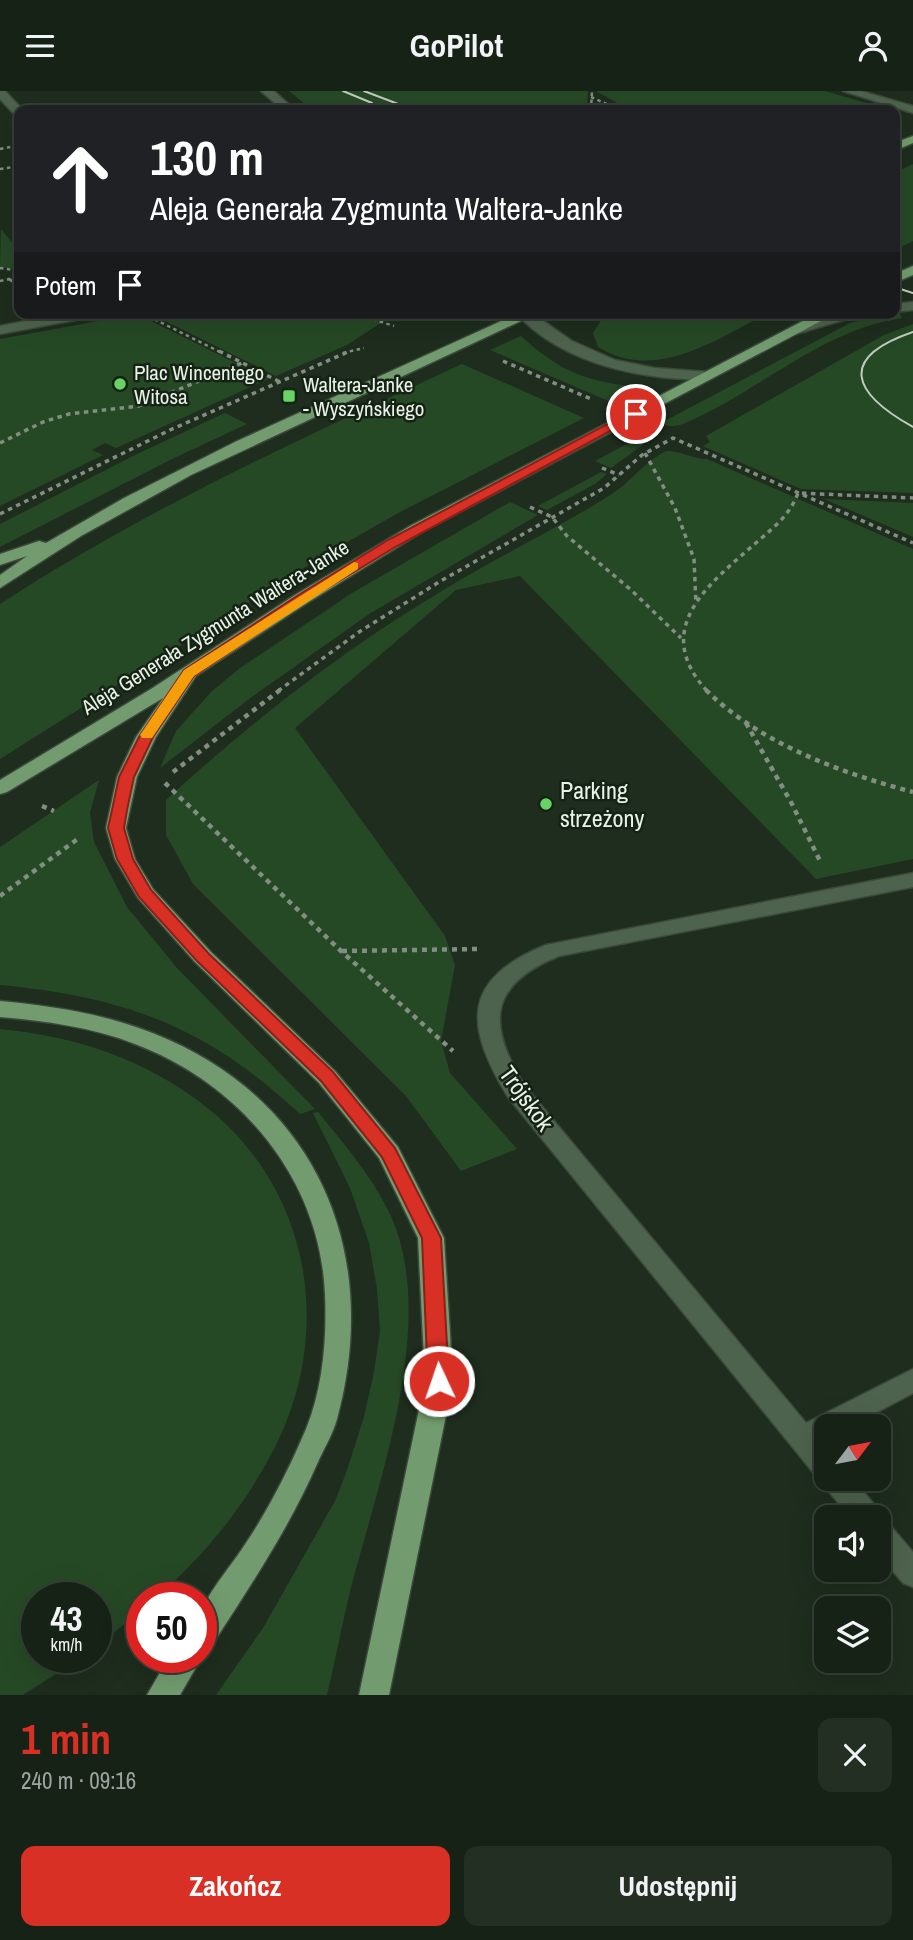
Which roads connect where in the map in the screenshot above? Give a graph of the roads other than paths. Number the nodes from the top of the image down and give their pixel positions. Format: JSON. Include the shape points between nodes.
{"nodes":[{"id":1,"x":267,"y":91,"type":"edge"},
{"id":2,"x":849,"y":91,"type":"edge"},
{"id":3,"x":0,"y":92,"type":"edge"},
{"id":4,"x":283,"y":105,"type":"edge"},
{"id":5,"x":896,"y":105,"type":"edge"},
{"id":6,"x":14,"y":107,"type":"edge"},
{"id":7,"x":59,"y":319,"type":"edge"},
{"id":8,"x":516,"y":319,"type":"edge"},
{"id":9,"x":533,"y":319,"type":"edge"},
{"id":10,"x":817,"y":319,"type":"edge"},
{"id":11,"x":837,"y":319,"type":"edge"},
{"id":12,"x":0,"y":330,"type":"edge"},
{"id":13,"x":796,"y":330,"type":"junction"},
{"id":14,"x":708,"y":376,"type":"junction"},
{"id":15,"x":71,"y":534,"type":"junction"},
{"id":16,"x":0,"y":561,"type":"edge"},
{"id":17,"x":0,"y":583,"type":"edge"},
{"id":18,"x":189,"y":673,"type":"junction"},
{"id":19,"x":0,"y":788,"type":"edge"},
{"id":20,"x":913,"y":880,"type":"edge"},
{"id":21,"x":0,"y":1009,"type":"edge"},
{"id":22,"x":913,"y":1380,"type":"edge"},
{"id":23,"x":803,"y":1438,"type":"junction"},
{"id":24,"x":814,"y":1452,"type":"edge"},
{"id":25,"x":846,"y":1491,"type":"edge"},
{"id":26,"x":857,"y":1505,"type":"edge"},
{"id":27,"x":891,"y":1548,"type":"edge"},
{"id":28,"x":913,"y":1574,"type":"edge"},
{"id":29,"x":217,"y":1610,"type":"edge"},
{"id":30,"x":176,"y":1673,"type":"edge"},
{"id":31,"x":162,"y":1695,"type":"edge"},
{"id":32,"x":374,"y":1695,"type":"edge"}],
"edges":[{"from":1,"to":4,"type":"street"},
{"from":2,"to":5,"type":"street"},
{"from":3,"to":6,"type":"street"},
{"from":7,"to":12,"type":"street"},
{"from":8,"to":15,"type":"main road","via":[[243,445]]},
{"from":9,"to":14,"type":"street","via":[[568,346],[607,364],[660,375]]},
{"from":10,"to":13,"type":"main road","name":"Aleja Generała Zygmunta Waltera-Janke"},
{"from":11,"to":13,"type":"street"},
{"from":13,"to":14,"type":"main road","name":"Aleja Generała Zygmunta Waltera-Janke"},
{"from":14,"to":18,"type":"main road","name":"Aleja Generała Zygmunta Waltera-Janke","via":[[405,536]]},
{"from":15,"to":16,"type":"main road"},
{"from":15,"to":17,"type":"main road"},
{"from":18,"to":19,"type":"main road","name":"Aleja Generała Zygmunta Waltera-Janke"},
{"from":18,"to":32,"type":"main road","via":[[146,737],[127,777],[116,828],[125,859],[145,893],[203,957],[335,1086],[389,1153],[431,1238],[439,1381]]},
{"from":20,"to":23,"type":"street","name":"Trójskok","via":[[580,944],[528,959],[504,976],[492,995],[489,1019],[495,1053],[516,1091]]},
{"from":21,"to":29,"type":"main road","via":[[68,1017],[141,1037],[179,1054],[226,1085],[272,1126],[301,1164],[325,1219],[337,1258],[340,1305],[337,1358],[323,1420],[284,1507]]},
{"from":22,"to":23,"type":"street"},
{"from":23,"to":24,"type":"street","name":"Trójskok"},
{"from":25,"to":26,"type":"street"},
{"from":27,"to":28,"type":"street"},
{"from":30,"to":31,"type":"main road"}]}
